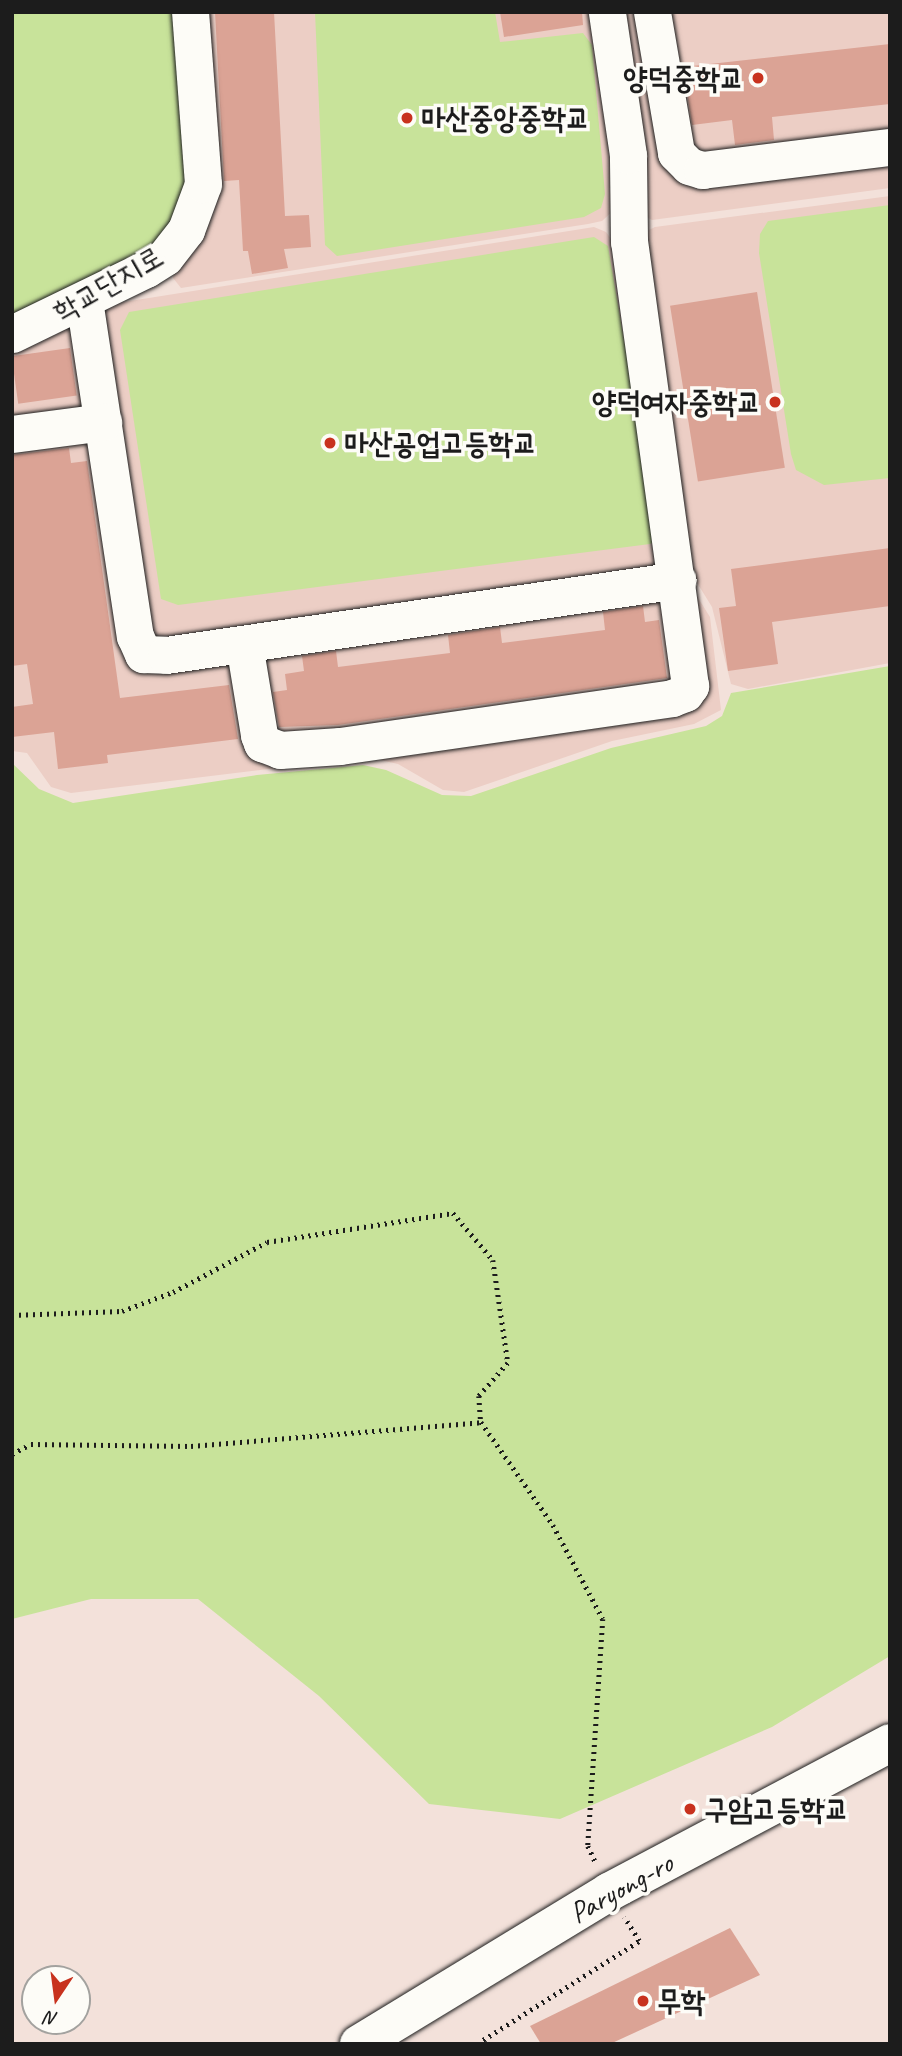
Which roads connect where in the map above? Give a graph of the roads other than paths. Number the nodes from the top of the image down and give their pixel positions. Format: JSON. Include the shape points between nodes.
{"nodes":[{"id":1,"x":190,"y":12,"type":"edge"},
{"id":2,"x":607,"y":12,"type":"edge"},
{"id":3,"x":652,"y":12,"type":"edge"},
{"id":4,"x":890,"y":147,"type":"edge"},
{"id":5,"x":84,"y":300,"type":"junction"},
{"id":6,"x":12,"y":334,"type":"edge"},
{"id":7,"x":103,"y":422,"type":"junction"},
{"id":8,"x":12,"y":434,"type":"edge"},
{"id":9,"x":678,"y":580,"type":"junction"},
{"id":10,"x":244,"y":644,"type":"junction"},
{"id":11,"x":890,"y":1743,"type":"edge"},
{"id":12,"x":359,"y":2044,"type":"edge"}],
"edges":[{"from":1,"to":5,"type":"street","name":"학교단지로","via":[[203,163],[198,208],[165,257]]},
{"from":2,"to":9,"type":"street","via":[[628,155],[629,242]]},
{"from":3,"to":4,"type":"street","via":[[676,153],[689,166],[702,170]]},
{"from":5,"to":6,"type":"street","name":"학교단지로"},
{"from":5,"to":7,"type":"street"},
{"from":7,"to":8,"type":"street"},
{"from":7,"to":10,"type":"street","via":[[138,648],[154,656]]},
{"from":9,"to":10,"type":"street"},
{"from":9,"to":10,"type":"street","via":[[691,676],[685,694],[672,698],[340,746],[280,750],[262,743],[259,735]]},
{"from":11,"to":12,"type":"main road","name":"Paryong-ro","via":[[609,1892]]}]}
